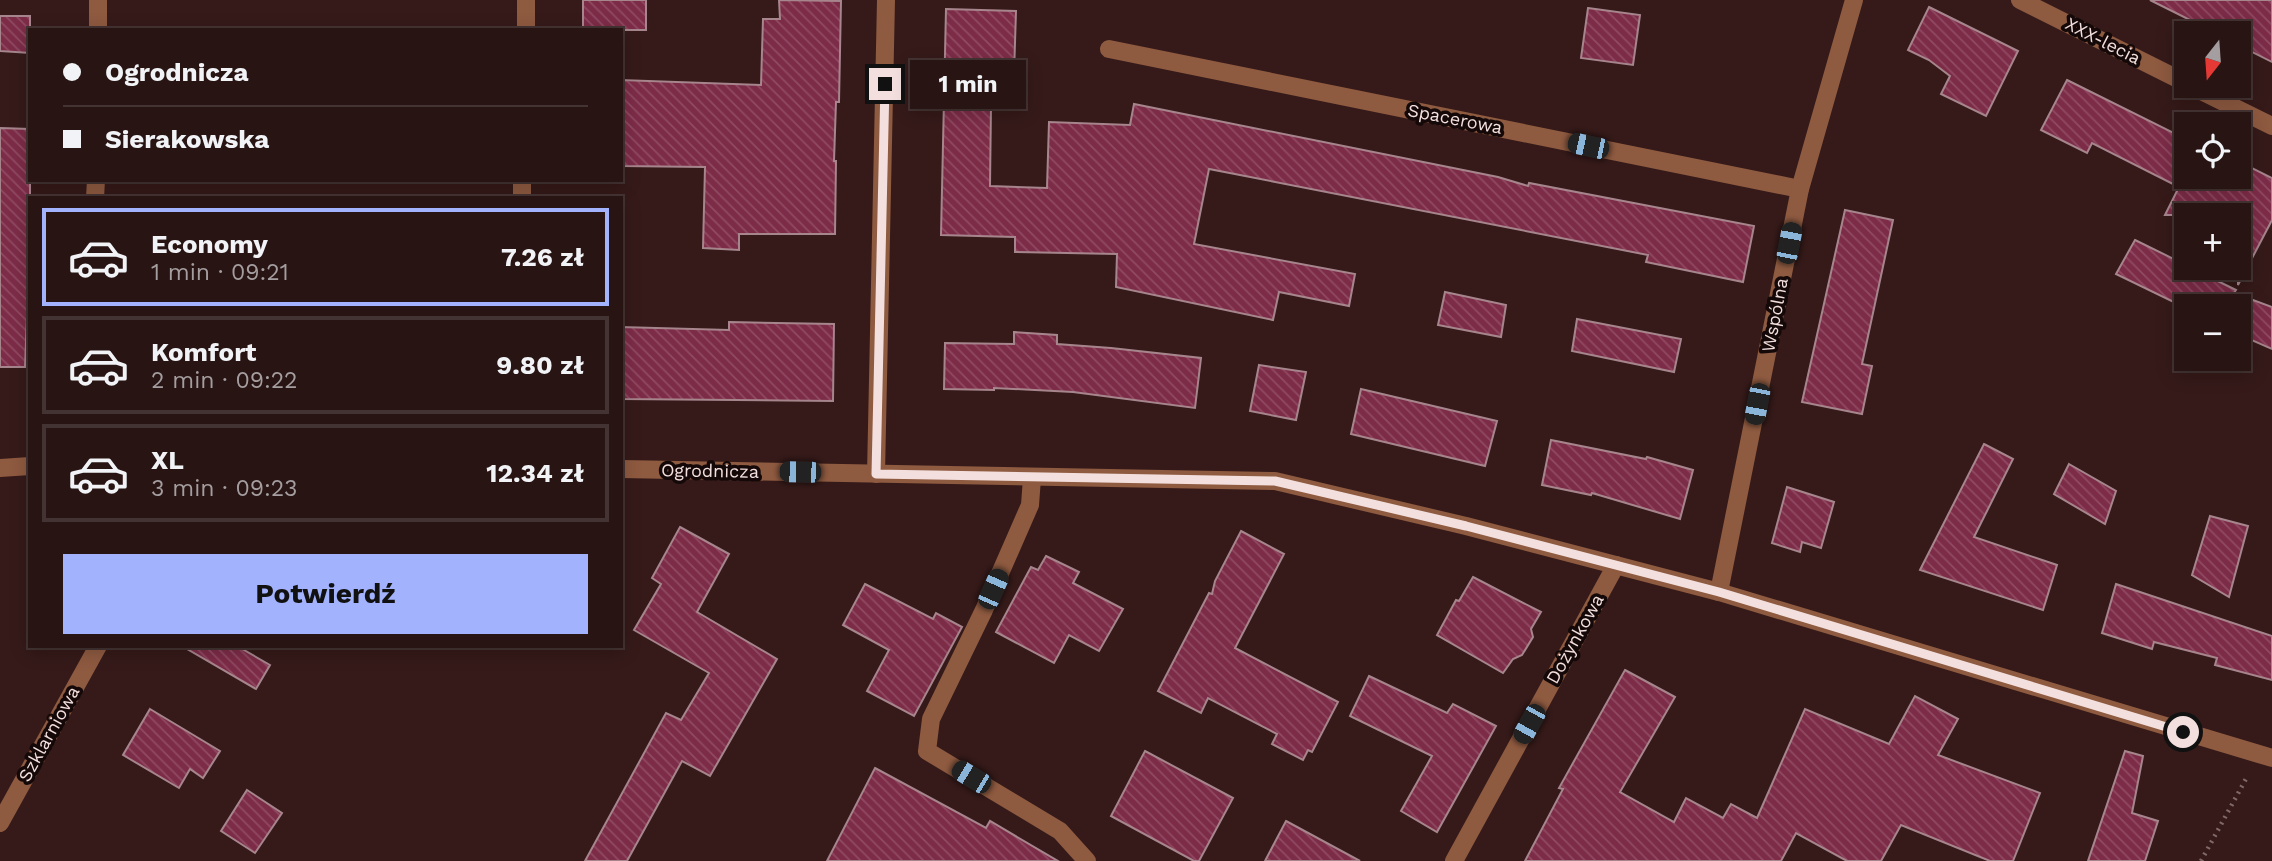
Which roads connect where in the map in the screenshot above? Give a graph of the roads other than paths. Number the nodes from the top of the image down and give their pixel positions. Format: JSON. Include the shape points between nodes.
{"nodes":[{"id":1,"x":98,"y":0,"type":"edge"},
{"id":2,"x":526,"y":0,"type":"edge"},
{"id":3,"x":886,"y":0,"type":"edge"},
{"id":4,"x":1854,"y":0,"type":"edge"},
{"id":5,"x":2020,"y":0,"type":"edge"},
{"id":6,"x":98,"y":28,"type":"edge"},
{"id":7,"x":526,"y":28,"type":"edge"},
{"id":8,"x":1110,"y":49,"type":"dead end"},
{"id":9,"x":2174,"y":77,"type":"edge"},
{"id":10,"x":2215,"y":98,"type":"edge"},
{"id":11,"x":2272,"y":127,"type":"edge"},
{"id":12,"x":1800,"y":189,"type":"junction"},
{"id":13,"x":28,"y":466,"type":"edge"},
{"id":14,"x":0,"y":468,"type":"edge"},
{"id":15,"x":623,"y":469,"type":"edge"},
{"id":16,"x":876,"y":474,"type":"junction"},
{"id":17,"x":1032,"y":478,"type":"junction"},
{"id":18,"x":1616,"y":565,"type":"junction"},
{"id":19,"x":1719,"y":592,"type":"junction"},
{"id":20,"x":97,"y":648,"type":"edge"},
{"id":21,"x":2264,"y":756,"type":"edge"},
{"id":22,"x":0,"y":823,"type":"edge"},
{"id":23,"x":1087,"y":861,"type":"edge"},
{"id":24,"x":1454,"y":861,"type":"edge"}],
"edges":[{"from":1,"to":6,"type":"street"},
{"from":2,"to":7,"type":"street"},
{"from":3,"to":16,"type":"street"},
{"from":4,"to":12,"type":"street","name":"Wspólna"},
{"from":5,"to":9,"type":"street","name":"XXX-lecia"},
{"from":8,"to":12,"type":"street","name":"Spacerowa"},
{"from":10,"to":11,"type":"street"},
{"from":12,"to":19,"type":"street","name":"Wspólna"},
{"from":13,"to":14,"type":"street"},
{"from":15,"to":16,"type":"street","name":"Ogrodnicza"},
{"from":16,"to":17,"type":"street","name":"Ogrodnicza"},
{"from":17,"to":18,"type":"street","name":"Ogrodnicza","via":[[1275,481]]},
{"from":17,"to":23,"type":"street","via":[[1030,505],[931,719],[927,751],[1060,831]]},
{"from":18,"to":19,"type":"street","name":"Ogrodnicza"},
{"from":18,"to":24,"type":"street","name":"Dożynkowa"},
{"from":19,"to":21,"type":"street","name":"Ogrodnicza"},
{"from":20,"to":22,"type":"street","name":"Szklarniowa"}]}
